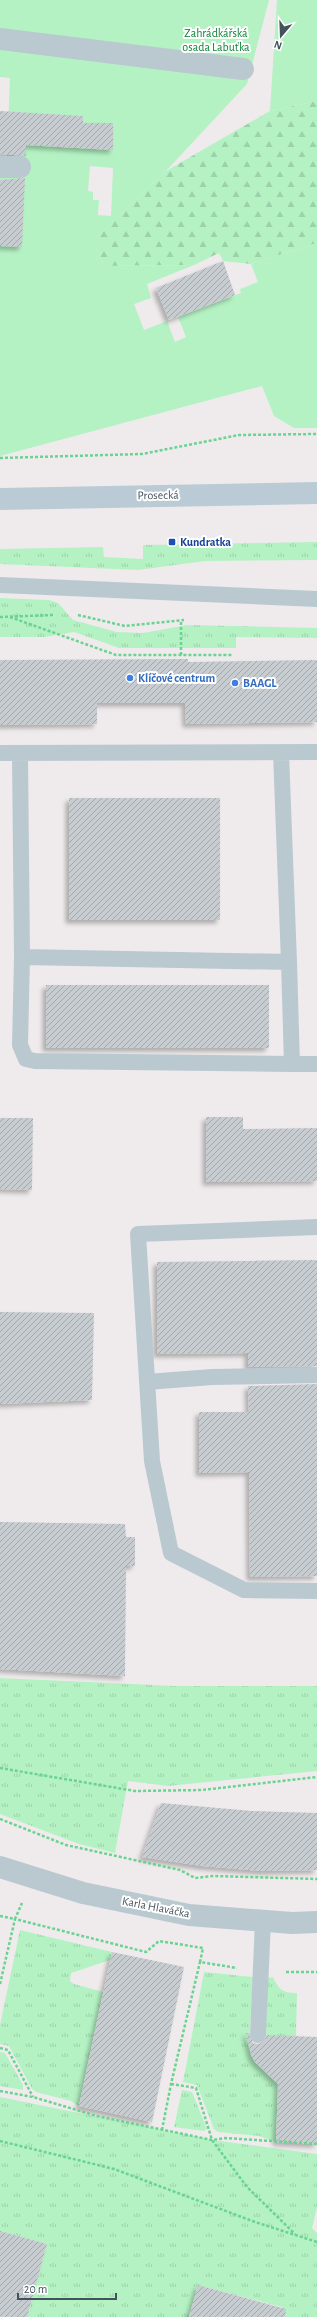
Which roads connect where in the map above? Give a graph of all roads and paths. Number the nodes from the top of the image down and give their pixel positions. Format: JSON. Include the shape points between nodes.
{"nodes":[{"id":1,"x":0,"y":39,"type":"edge"},
{"id":2,"x":243,"y":69,"type":"dead end"},
{"id":3,"x":317,"y":434,"type":"edge"},
{"id":4,"x":0,"y":458,"type":"edge"},
{"id":5,"x":317,"y":493,"type":"edge"},
{"id":6,"x":0,"y":499,"type":"edge"},
{"id":7,"x":0,"y":585,"type":"edge"},
{"id":8,"x":317,"y":599,"type":"edge"},
{"id":9,"x":7,"y":616,"type":"dead end"},
{"id":10,"x":181,"y":620,"type":"dead end"},
{"id":11,"x":181,"y":655,"type":"junction"},
{"id":12,"x":233,"y":655,"type":"dead end"},
{"id":13,"x":282,"y":752,"type":"junction"},
{"id":14,"x":317,"y":752,"type":"edge"},
{"id":15,"x":0,"y":753,"type":"edge"},
{"id":16,"x":20,"y":753,"type":"junction"},
{"id":17,"x":22,"y":957,"type":"junction"},
{"id":18,"x":289,"y":962,"type":"junction"},
{"id":19,"x":292,"y":1064,"type":"junction"},
{"id":20,"x":317,"y":1064,"type":"edge"},
{"id":21,"x":317,"y":1227,"type":"edge"},
{"id":22,"x":317,"y":1375,"type":"edge"},
{"id":23,"x":147,"y":1382,"type":"junction"},
{"id":24,"x":317,"y":1591,"type":"edge"},
{"id":25,"x":0,"y":1768,"type":"edge"},
{"id":26,"x":317,"y":1777,"type":"edge"},
{"id":27,"x":0,"y":1819,"type":"edge"},
{"id":28,"x":0,"y":1867,"type":"edge"},
{"id":29,"x":317,"y":1879,"type":"edge"},
{"id":30,"x":263,"y":1920,"type":"junction"},
{"id":31,"x":317,"y":1922,"type":"edge"},
{"id":32,"x":200,"y":1962,"type":"junction"},
{"id":33,"x":260,"y":1972,"type":"junction"},
{"id":34,"x":317,"y":1972,"type":"edge"},
{"id":35,"x":0,"y":1984,"type":"edge"},
{"id":36,"x":258,"y":2035,"type":"dead end"},
{"id":37,"x":0,"y":2048,"type":"edge"},
{"id":38,"x":171,"y":2084,"type":"junction"},
{"id":39,"x":0,"y":2091,"type":"edge"},
{"id":40,"x":33,"y":2097,"type":"junction"},
{"id":41,"x":162,"y":2130,"type":"junction"},
{"id":42,"x":212,"y":2140,"type":"junction"},
{"id":43,"x":0,"y":2141,"type":"edge"},
{"id":44,"x":317,"y":2144,"type":"edge"},
{"id":45,"x":296,"y":2235,"type":"junction"},
{"id":46,"x":317,"y":2242,"type":"edge"}],
"edges":[{"from":1,"to":2,"type":"street"},
{"from":3,"to":4,"type":"path","via":[[239,435],[142,454]]},
{"from":5,"to":6,"type":"main road","name":"Prosecká"},
{"from":7,"to":8,"type":"lane"},
{"from":9,"to":11,"type":"path","via":[[116,655]]},
{"from":10,"to":11,"type":"path"},
{"from":11,"to":12,"type":"path"},
{"from":13,"to":14,"type":"lane"},
{"from":13,"to":16,"type":"lane"},
{"from":13,"to":18,"type":"lane"},
{"from":15,"to":16,"type":"lane"},
{"from":16,"to":17,"type":"lane"},
{"from":17,"to":18,"type":"lane"},
{"from":17,"to":19,"type":"lane","via":[[20,1045],[26,1059]]},
{"from":18,"to":19,"type":"lane"},
{"from":19,"to":20,"type":"lane"},
{"from":21,"to":23,"type":"lane","via":[[138,1234]]},
{"from":22,"to":23,"type":"lane","via":[[212,1377]]},
{"from":23,"to":24,"type":"lane","via":[[152,1461],[171,1552],[244,1590]]},
{"from":25,"to":26,"type":"path","via":[[135,1791],[202,1790]]},
{"from":27,"to":29,"type":"path","via":[[66,1845],[180,1870],[195,1878],[213,1876]]},
{"from":28,"to":30,"type":"street","name":"Karla Hlaváčka","via":[[83,1893],[189,1915]]},
{"from":30,"to":31,"type":"street","name":"Karla Hlaváčka"},
{"from":30,"to":33,"type":"lane"},
{"from":32,"to":33,"type":"path"},
{"from":32,"to":35,"type":"path","via":[[203,1948],[159,1941],[146,1952],[15,1920]]},
{"from":32,"to":38,"type":"path"},
{"from":33,"to":34,"type":"path"},
{"from":33,"to":36,"type":"lane"},
{"from":37,"to":40,"type":"path","via":[[8,2050]]},
{"from":38,"to":41,"type":"path"},
{"from":38,"to":42,"type":"path","via":[[196,2088]]},
{"from":39,"to":40,"type":"path"},
{"from":40,"to":41,"type":"path","via":[[97,2116]]},
{"from":41,"to":42,"type":"path"},
{"from":42,"to":44,"type":"path","via":[[225,2138]]},
{"from":42,"to":45,"type":"path","via":[[247,2187]]},
{"from":43,"to":45,"type":"path","via":[[114,2169]]},
{"from":45,"to":46,"type":"path"}]}
